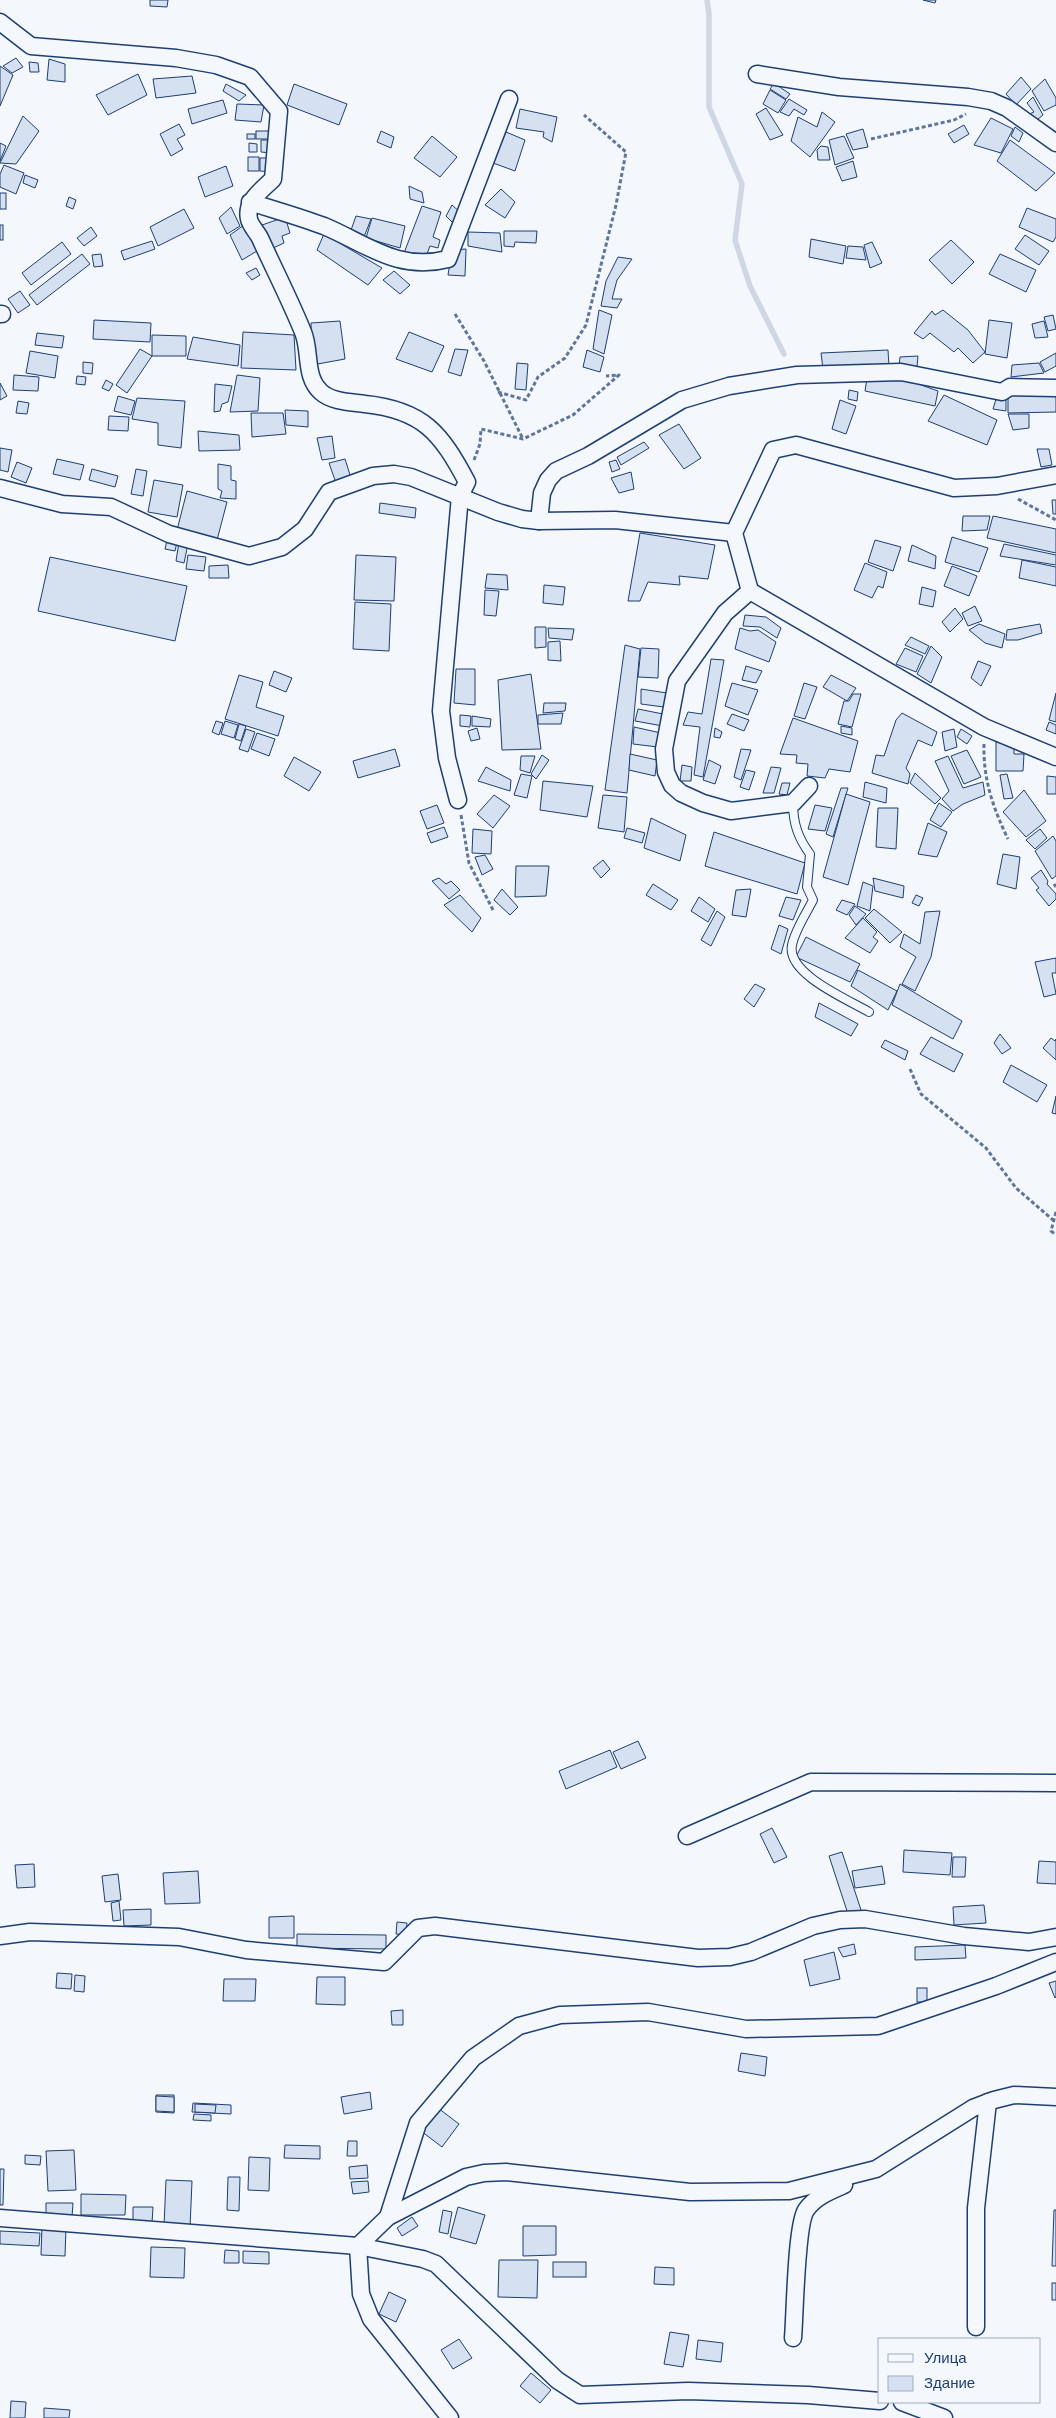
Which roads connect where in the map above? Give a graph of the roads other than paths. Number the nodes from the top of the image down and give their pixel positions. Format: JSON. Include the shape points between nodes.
{"nodes":[{"id":1,"x":0,"y":22,"type":"edge"},
{"id":2,"x":757,"y":74,"type":"dead end"},
{"id":3,"x":509,"y":99,"type":"dead end"},
{"id":4,"x":1056,"y":143,"type":"edge"},
{"id":5,"x":250,"y":202,"type":"junction"},
{"id":6,"x":1056,"y":388,"type":"edge"},
{"id":7,"x":1056,"y":474,"type":"edge"},
{"id":8,"x":0,"y":488,"type":"edge"},
{"id":9,"x":463,"y":489,"type":"junction"},
{"id":10,"x":539,"y":521,"type":"junction"},
{"id":11,"x":734,"y":533,"type":"junction"},
{"id":12,"x":750,"y":591,"type":"junction"},
{"id":13,"x":1056,"y":757,"type":"edge"},
{"id":14,"x":809,"y":786,"type":"dead end"},
{"id":15,"x":458,"y":800,"type":"road end"},
{"id":16,"x":793,"y":804,"type":"junction"},
{"id":17,"x":869,"y":1012,"type":"dead end"},
{"id":18,"x":1056,"y":1783,"type":"edge"},
{"id":19,"x":687,"y":1836,"type":"dead end"},
{"id":20,"x":0,"y":1936,"type":"edge"},
{"id":21,"x":1056,"y":1937,"type":"edge"},
{"id":22,"x":1056,"y":1962,"type":"edge"},
{"id":23,"x":1056,"y":2097,"type":"edge"},
{"id":24,"x":988,"y":2102,"type":"junction"},
{"id":25,"x":876,"y":2169,"type":"junction"},
{"id":26,"x":388,"y":2217,"type":"junction"},
{"id":27,"x":0,"y":2218,"type":"edge"},
{"id":28,"x":358,"y":2246,"type":"junction"},
{"id":29,"x":976,"y":2327,"type":"dead end"},
{"id":30,"x":793,"y":2338,"type":"dead end"},
{"id":31,"x":878,"y":2401,"type":"edge"},
{"id":32,"x":905,"y":2403,"type":"edge"},
{"id":33,"x":450,"y":2418,"type":"edge"},
{"id":34,"x":944,"y":2418,"type":"edge"}],
"edges":[{"from":1,"to":5,"type":"street","via":[[31,46],[176,58],[216,64],[250,77],[279,111],[273,179]]},
{"from":2,"to":4,"type":"street","via":[[839,87],[992,101]]},
{"from":3,"to":5,"type":"street","via":[[448,259],[423,263],[385,256],[324,226]]},
{"from":5,"to":9,"type":"street","via":[[249,219],[304,334],[310,375],[321,392],[333,398],[383,406],[411,415],[435,431],[453,456]]},
{"from":6,"to":10,"type":"street","via":[[1010,387],[1002,392],[901,372],[797,375],[729,386],[682,400],[588,456],[556,471],[542,493]]},
{"from":7,"to":11,"type":"street","via":[[996,486],[954,488],[796,445],[773,450]]},
{"from":8,"to":9,"type":"street","via":[[62,504],[112,507],[169,534],[249,556],[282,547],[305,529],[329,492],[373,476],[394,474]]},
{"from":9,"to":10,"type":"street","via":[[498,512]]},
{"from":9,"to":15,"type":"street","via":[[441,710],[447,758]]},
{"from":10,"to":11,"type":"street","via":[[615,520]]},
{"from":11,"to":12,"type":"street"},
{"from":12,"to":13,"type":"street","via":[[984,727]]},
{"from":12,"to":16,"type":"street","via":[[725,613],[677,681],[664,750],[666,772],[672,785],[681,792],[731,811]]},
{"from":14,"to":16,"type":"street"},
{"from":16,"to":17,"type":"lane","via":[[793,819],[800,841],[810,854],[807,888],[813,900],[792,946],[795,964],[804,974]]},
{"from":18,"to":19,"type":"street","via":[[811,1782]]},
{"from":20,"to":21,"type":"street","via":[[30,1932],[179,1937],[246,1950],[384,1962],[418,1928],[435,1926],[698,1958],[730,1958],[813,1926],[840,1920],[865,1919],[964,1936],[1029,1942]]},
{"from":22,"to":26,"type":"street","via":[[878,2026],[746,2029],[648,2012],[560,2015],[519,2026],[473,2058],[418,2123]]},
{"from":23,"to":24,"type":"street","via":[[1014,2095]]},
{"from":24,"to":25,"type":"street","via":[[972,2108]]},
{"from":24,"to":29,"type":"street","via":[[976,2208]]},
{"from":25,"to":26,"type":"street","via":[[789,2191],[690,2192],[506,2172],[484,2173],[466,2177]]},
{"from":25,"to":30,"type":"street","via":[[820,2196],[804,2212],[799,2236]]},
{"from":26,"to":28,"type":"street"},
{"from":27,"to":28,"type":"street"},
{"from":28,"to":31,"type":"street","via":[[436,2264],[557,2380],[580,2395],[688,2390]]},
{"from":28,"to":33,"type":"street","via":[[361,2294],[371,2319]]},
{"from":32,"to":34,"type":"street"}]}
